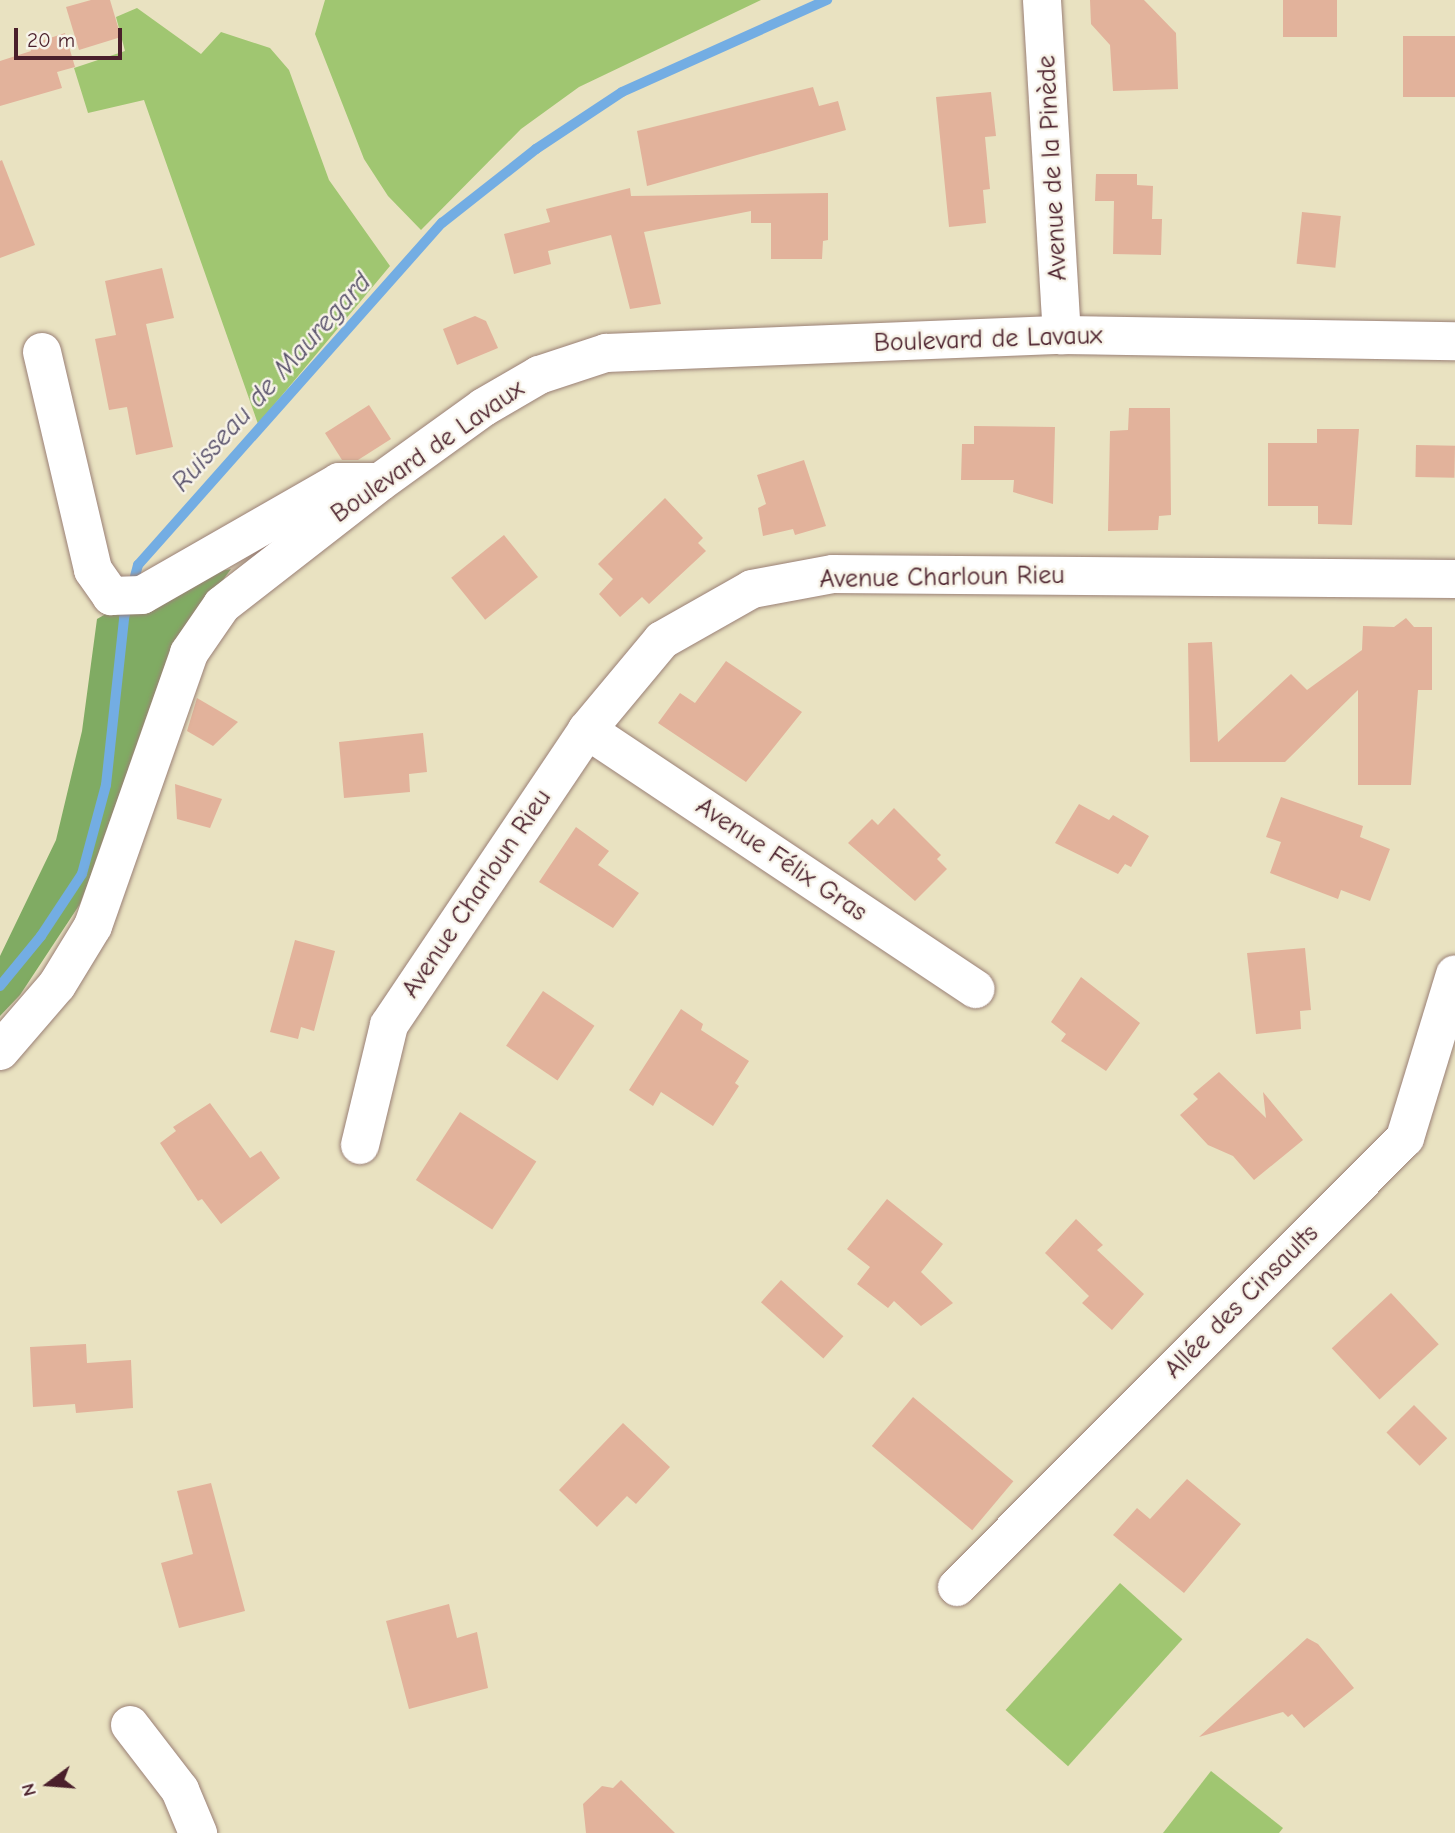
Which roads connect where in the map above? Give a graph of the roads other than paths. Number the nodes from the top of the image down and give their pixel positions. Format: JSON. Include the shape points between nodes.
{"nodes":[{"id":1,"x":1042,"y":0,"type":"edge"},
{"id":2,"x":1062,"y":335,"type":"junction"},
{"id":3,"x":1455,"y":341,"type":"edge"},
{"id":4,"x":42,"y":352,"type":"dead end"},
{"id":5,"x":380,"y":482,"type":"junction"},
{"id":6,"x":1455,"y":579,"type":"edge"},
{"id":7,"x":587,"y":730,"type":"junction"},
{"id":8,"x":1455,"y":974,"type":"edge"},
{"id":9,"x":975,"y":989,"type":"dead end"},
{"id":10,"x":0,"y":1051,"type":"edge"},
{"id":11,"x":360,"y":1145,"type":"dead end"},
{"id":12,"x":957,"y":1587,"type":"dead end"},
{"id":13,"x":130,"y":1725,"type":"dead end"},
{"id":14,"x":198,"y":1833,"type":"edge"}],
"edges":[{"from":1,"to":2,"type":"street","name":"Avenue de la Pinède"},
{"from":2,"to":3,"type":"street","name":"Boulevard de Lavaux"},
{"from":2,"to":5,"type":"street","name":"Boulevard de Lavaux","via":[[606,353],[539,375],[484,407]]},
{"from":4,"to":5,"type":"street","via":[[93,570],[111,596],[133,596],[339,482]]},
{"from":5,"to":10,"type":"street","name":"Boulevard de Lavaux","via":[[222,605],[189,653],[93,926],[57,985]]},
{"from":6,"to":7,"type":"street","name":"Avenue Charloun Rieu","via":[[833,574],[752,589],[662,640]]},
{"from":7,"to":9,"type":"street","name":"Avenue Félix Gras"},
{"from":7,"to":11,"type":"street","name":"Avenue Charloun Rieu","via":[[389,1025]]},
{"from":8,"to":12,"type":"street","name":"Allée des Cinsaults","via":[[1405,1138]]},
{"from":13,"to":14,"type":"street","via":[[180,1790]]}]}
